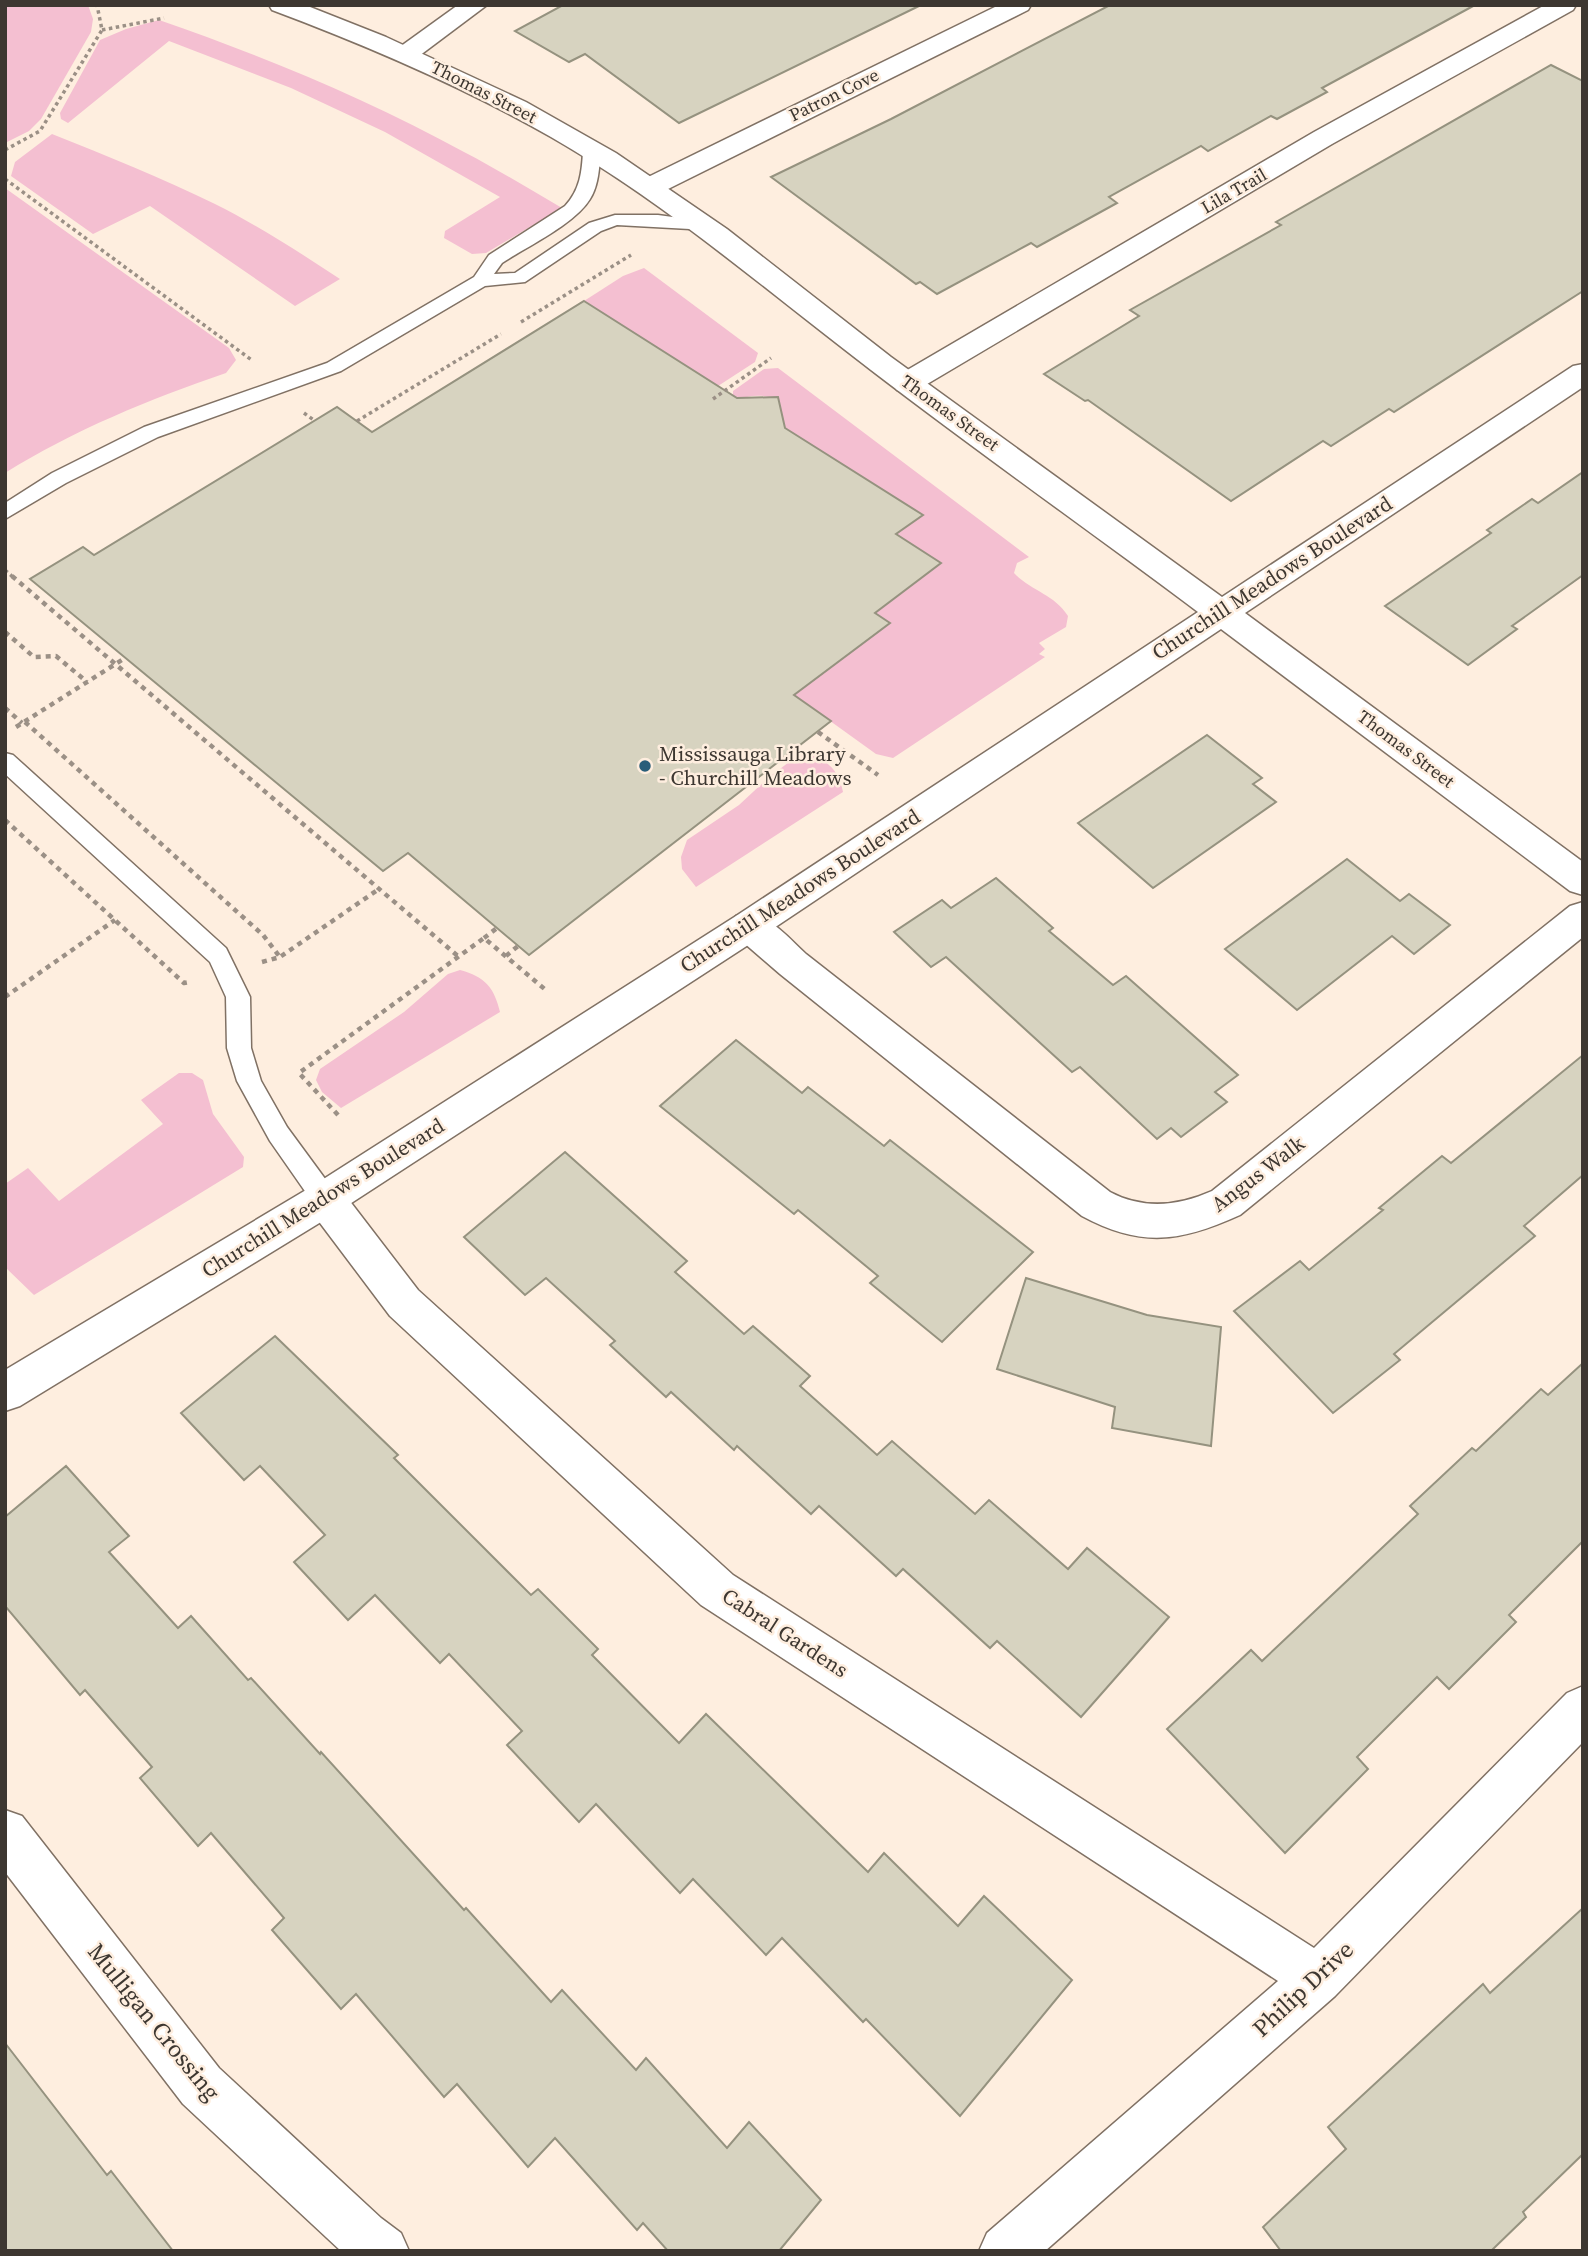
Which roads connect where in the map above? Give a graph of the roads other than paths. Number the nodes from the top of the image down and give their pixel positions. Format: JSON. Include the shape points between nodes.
{"nodes":[{"id":1,"x":281,"y":5,"type":"edge"},
{"id":2,"x":475,"y":5,"type":"edge"},
{"id":3,"x":1019,"y":5,"type":"edge"},
{"id":4,"x":1564,"y":5,"type":"edge"},
{"id":5,"x":406,"y":54,"type":"junction"},
{"id":6,"x":592,"y":151,"type":"junction"},
{"id":7,"x":650,"y":187,"type":"junction"},
{"id":8,"x":702,"y":226,"type":"junction"},
{"id":9,"x":481,"y":281,"type":"junction"},
{"id":10,"x":1583,"y":373,"type":"edge"},
{"id":11,"x":908,"y":383,"type":"junction"},
{"id":12,"x":5,"y":512,"type":"edge"},
{"id":13,"x":1222,"y":611,"type":"junction"},
{"id":14,"x":5,"y":761,"type":"edge"},
{"id":15,"x":1583,"y":881,"type":"edge"},
{"id":16,"x":1583,"y":916,"type":"edge"},
{"id":17,"x":749,"y":926,"type":"junction"},
{"id":18,"x":325,"y":1199,"type":"junction"},
{"id":19,"x":5,"y":1392,"type":"edge"},
{"id":20,"x":1583,"y":1709,"type":"edge"},
{"id":21,"x":5,"y":1833,"type":"edge"},
{"id":22,"x":1318,"y":1979,"type":"junction"},
{"id":23,"x":383,"y":2251,"type":"edge"},
{"id":24,"x":1005,"y":2251,"type":"edge"}],
"edges":[{"from":1,"to":5,"type":"street","name":"Thomas Street"},
{"from":2,"to":5,"type":"street"},
{"from":3,"to":7,"type":"street","name":"Patron Cove"},
{"from":4,"to":11,"type":"street","name":"Lila Trail","via":[[1323,138]]},
{"from":5,"to":6,"type":"street","name":"Thomas Street","via":[[480,88]]},
{"from":6,"to":7,"type":"street","name":"Thomas Street"},
{"from":6,"to":9,"type":"lane","via":[[583,197],[571,210],[495,259]]},
{"from":7,"to":8,"type":"street","name":"Thomas Street"},
{"from":8,"to":9,"type":"lane","via":[[615,220],[595,227],[519,278]]},
{"from":8,"to":11,"type":"street","name":"Thomas Street"},
{"from":9,"to":12,"type":"lane","via":[[334,367],[150,432],[59,478]]},
{"from":10,"to":13,"type":"street","name":"Churchill Meadows Boulevard"},
{"from":11,"to":13,"type":"street","name":"Thomas Street"},
{"from":13,"to":15,"type":"street","name":"Thomas Street"},
{"from":13,"to":17,"type":"street","name":"Churchill Meadows Boulevard"},
{"from":14,"to":18,"type":"lane","via":[[218,955],[239,1001],[242,1063],[274,1127]]},
{"from":16,"to":17,"type":"street","name":"Angus Walk","via":[[1226,1203],[1169,1223],[1134,1220],[1096,1204]]},
{"from":17,"to":18,"type":"street","name":"Churchill Meadows Boulevard"},
{"from":18,"to":19,"type":"street","name":"Churchill Meadows Boulevard"},
{"from":18,"to":22,"type":"street","name":"Cabral Gardens","via":[[404,1303],[717,1590]]},
{"from":20,"to":22,"type":"street","name":"Philip Drive"},
{"from":21,"to":23,"type":"street","name":"Mulligan Crossing","via":[[201,2086]]},
{"from":22,"to":24,"type":"street","name":"Philip Drive"}]}
